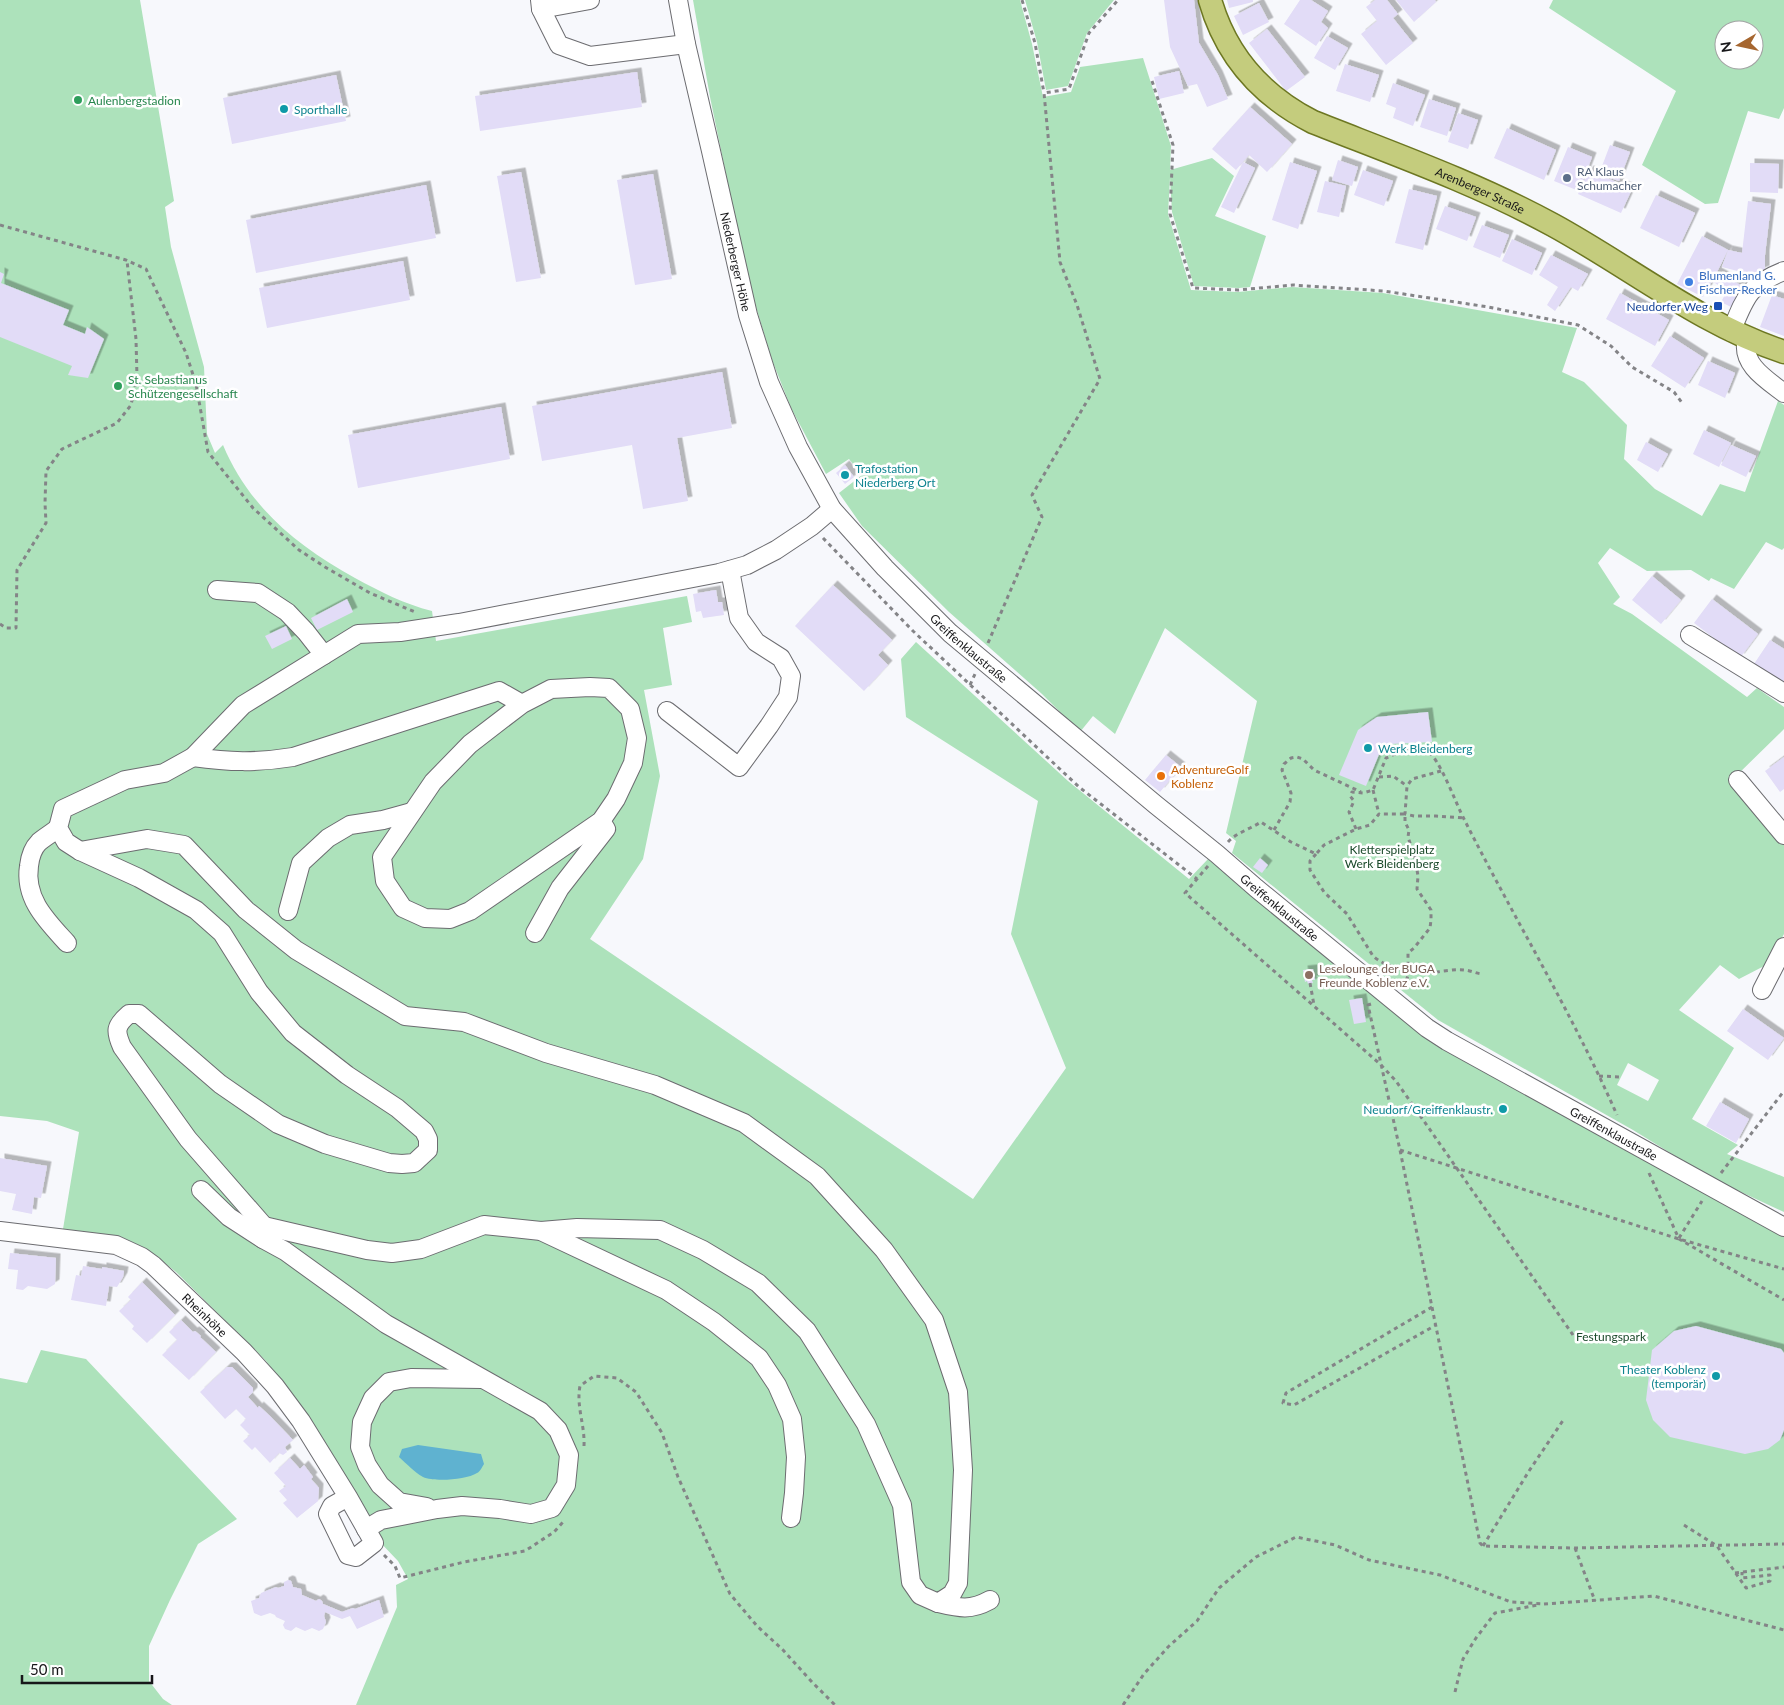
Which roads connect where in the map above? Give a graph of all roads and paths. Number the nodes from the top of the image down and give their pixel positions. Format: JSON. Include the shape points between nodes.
{"nodes":[{"id":1,"x":590,"y":0,"type":"edge"},
{"id":2,"x":678,"y":0,"type":"edge"},
{"id":3,"x":1022,"y":0,"type":"edge"},
{"id":4,"x":1118,"y":0,"type":"edge"},
{"id":5,"x":1210,"y":0,"type":"edge"},
{"id":6,"x":540,"y":4,"type":"edge"},
{"id":7,"x":686,"y":44,"type":"junction"},
{"id":8,"x":1152,"y":81,"type":"dead end"},
{"id":9,"x":1044,"y":92,"type":"junction"},
{"id":10,"x":0,"y":225,"type":"edge"},
{"id":11,"x":126,"y":260,"type":"junction"},
{"id":12,"x":1784,"y":271,"type":"edge"},
{"id":13,"x":1739,"y":335,"type":"junction"},
{"id":14,"x":1784,"y":352,"type":"edge"},
{"id":15,"x":1784,"y":393,"type":"edge"},
{"id":16,"x":1683,"y":404,"type":"dead end"},
{"id":17,"x":832,"y":509,"type":"junction"},
{"id":18,"x":812,"y":526,"type":"junction"},
{"id":19,"x":730,"y":570,"type":"junction"},
{"id":20,"x":217,"y":590,"type":"dead end"},
{"id":21,"x":416,"y":612,"type":"dead end"},
{"id":22,"x":0,"y":624,"type":"edge"},
{"id":23,"x":1690,"y":634,"type":"dead end"},
{"id":24,"x":324,"y":655,"type":"junction"},
{"id":25,"x":981,"y":658,"type":"junction"},
{"id":26,"x":970,"y":685,"type":"junction"},
{"id":27,"x":1784,"y":693,"type":"edge"},
{"id":28,"x":522,"y":704,"type":"junction"},
{"id":29,"x":667,"y":711,"type":"dead end"},
{"id":30,"x":193,"y":757,"type":"junction"},
{"id":31,"x":1441,"y":771,"type":"junction"},
{"id":32,"x":1378,"y":777,"type":"junction"},
{"id":33,"x":1738,"y":780,"type":"dead end"},
{"id":34,"x":1407,"y":786,"type":"junction"},
{"id":35,"x":1373,"y":790,"type":"junction"},
{"id":36,"x":1363,"y":793,"type":"junction"},
{"id":37,"x":412,"y":812,"type":"junction"},
{"id":38,"x":1379,"y":814,"type":"junction"},
{"id":39,"x":1405,"y":814,"type":"junction"},
{"id":40,"x":1464,"y":818,"type":"junction"},
{"id":41,"x":601,"y":821,"type":"junction"},
{"id":42,"x":58,"y":828,"type":"junction"},
{"id":43,"x":1356,"y":829,"type":"junction"},
{"id":44,"x":1274,"y":830,"type":"junction"},
{"id":45,"x":1784,"y":836,"type":"edge"},
{"id":46,"x":80,"y":851,"type":"junction"},
{"id":47,"x":1217,"y":854,"type":"junction"},
{"id":48,"x":1316,"y":854,"type":"junction"},
{"id":49,"x":1197,"y":879,"type":"junction"},
{"id":50,"x":288,"y":911,"type":"dead end"},
{"id":51,"x":535,"y":933,"type":"dead end"},
{"id":52,"x":67,"y":943,"type":"dead end"},
{"id":53,"x":1784,"y":948,"type":"edge"},
{"id":54,"x":1415,"y":964,"type":"dead end"},
{"id":55,"x":1410,"y":970,"type":"junction"},
{"id":56,"x":1483,"y":974,"type":"dead end"},
{"id":57,"x":1310,"y":983,"type":"dead end"},
{"id":58,"x":1393,"y":987,"type":"dead end"},
{"id":59,"x":1762,"y":990,"type":"dead end"},
{"id":60,"x":1368,"y":1005,"type":"dead end"},
{"id":61,"x":1314,"y":1006,"type":"junction"},
{"id":62,"x":1380,"y":1064,"type":"junction"},
{"id":63,"x":1600,"y":1076,"type":"junction"},
{"id":64,"x":1621,"y":1077,"type":"dead end"},
{"id":65,"x":1784,"y":1091,"type":"edge"},
{"id":66,"x":1629,"y":1140,"type":"junction"},
{"id":67,"x":1400,"y":1150,"type":"junction"},
{"id":68,"x":1458,"y":1169,"type":"junction"},
{"id":69,"x":1711,"y":1186,"type":"junction"},
{"id":70,"x":201,"y":1190,"type":"dead end"},
{"id":71,"x":1784,"y":1227,"type":"edge"},
{"id":72,"x":0,"y":1231,"type":"edge"},
{"id":73,"x":541,"y":1231,"type":"junction"},
{"id":74,"x":264,"y":1233,"type":"junction"},
{"id":75,"x":1679,"y":1239,"type":"junction"},
{"id":76,"x":1784,"y":1269,"type":"edge"},
{"id":77,"x":1784,"y":1300,"type":"edge"},
{"id":78,"x":1432,"y":1307,"type":"junction"},
{"id":79,"x":1436,"y":1325,"type":"junction"},
{"id":80,"x":1573,"y":1335,"type":"dead end"},
{"id":81,"x":616,"y":1378,"type":"dead end"},
{"id":82,"x":484,"y":1379,"type":"junction"},
{"id":83,"x":1564,"y":1419,"type":"dead end"},
{"id":84,"x":348,"y":1496,"type":"junction"},
{"id":85,"x":437,"y":1509,"type":"junction"},
{"id":86,"x":791,"y":1518,"type":"dead end"},
{"id":87,"x":1684,"y":1525,"type":"dead end"},
{"id":88,"x":370,"y":1536,"type":"junction"},
{"id":89,"x":1784,"y":1544,"type":"edge"},
{"id":90,"x":1483,"y":1546,"type":"junction"},
{"id":91,"x":1717,"y":1546,"type":"junction"},
{"id":92,"x":1575,"y":1548,"type":"junction"},
{"id":93,"x":1784,"y":1567,"type":"edge"},
{"id":94,"x":1742,"y":1572,"type":"junction"},
{"id":95,"x":1735,"y":1573,"type":"junction"},
{"id":96,"x":990,"y":1600,"type":"dead end"},
{"id":97,"x":1595,"y":1601,"type":"junction"},
{"id":98,"x":938,"y":1602,"type":"junction"},
{"id":99,"x":1546,"y":1604,"type":"junction"},
{"id":100,"x":1784,"y":1630,"type":"edge"},
{"id":101,"x":1455,"y":1692,"type":"dead end"},
{"id":102,"x":835,"y":1705,"type":"edge"},
{"id":103,"x":1123,"y":1705,"type":"edge"}],
"edges":[{"from":1,"to":6,"type":"street"},
{"from":2,"to":7,"type":"street","name":"Niederberger Höhe"},
{"from":3,"to":9,"type":"path","via":[[1035,43]]},
{"from":4,"to":9,"type":"path","via":[[1089,33],[1069,90]]},
{"from":5,"to":13,"type":"main road","name":"Arenberger Straße","via":[[1221,30],[1244,68],[1277,101],[1313,122],[1507,202]]},
{"from":6,"to":7,"type":"street","via":[[559,45],[590,56]]},
{"from":7,"to":17,"type":"street","name":"Niederberger Höhe","via":[[748,315],[769,382],[798,447]]},
{"from":8,"to":16,"type":"path","via":[[1173,145],[1170,214],[1193,288],[1238,290],[1293,285],[1384,291],[1578,325],[1611,346],[1632,368],[1674,392]]},
{"from":9,"to":25,"type":"path","via":[[1060,262],[1100,379],[1032,495],[1042,516]]},
{"from":10,"to":11,"type":"path"},
{"from":11,"to":21,"type":"path","via":[[146,269],[186,353],[196,384],[208,452],[253,508],[299,550],[325,567]]},
{"from":11,"to":22,"type":"path","via":[[138,377],[130,405],[117,423],[62,449],[46,471],[46,523],[17,570],[16,628]]},
{"from":12,"to":13,"type":"street","via":[[1764,280],[1749,292]]},
{"from":13,"to":14,"type":"main road","name":"Arenberger Straße"},
{"from":13,"to":15,"type":"street","via":[[1752,365]]},
{"from":17,"to":18,"type":"street"},
{"from":17,"to":25,"type":"street","name":"Greiffenklaustraße","via":[[885,568],[950,633]]},
{"from":18,"to":19,"type":"street","via":[[747,565]]},
{"from":18,"to":26,"type":"path"},
{"from":19,"to":24,"type":"street","via":[[459,623],[400,632],[358,634]]},
{"from":19,"to":29,"type":"street","via":[[739,618],[756,642],[781,658],[791,676],[788,697],[739,767]]},
{"from":20,"to":24,"type":"street","via":[[258,593],[287,612]]},
{"from":23,"to":27,"type":"street"},
{"from":24,"to":30,"type":"street","via":[[243,705]]},
{"from":25,"to":26,"type":"path"},
{"from":25,"to":47,"type":"street","name":"Greiffenklaustraße"},
{"from":26,"to":49,"type":"path","via":[[1079,788]]},
{"from":28,"to":30,"type":"street","via":[[499,691],[293,757],[225,762]]},
{"from":28,"to":37,"type":"street","via":[[470,744],[433,782]]},
{"from":28,"to":41,"type":"street","via":[[551,690],[590,687],[609,688],[630,709],[637,738],[633,763],[616,799]]},
{"from":30,"to":42,"type":"street","via":[[164,773],[125,780],[63,809]]},
{"from":31,"to":32,"type":"path","via":[[1434,756],[1425,749],[1409,748],[1386,758]]},
{"from":31,"to":34,"type":"path","via":[[1412,779]]},
{"from":31,"to":40,"type":"path"},
{"from":32,"to":34,"type":"path","via":[[1393,776]]},
{"from":32,"to":35,"type":"path"},
{"from":33,"to":45,"type":"street"},
{"from":34,"to":39,"type":"path"},
{"from":35,"to":36,"type":"path"},
{"from":35,"to":38,"type":"path"},
{"from":36,"to":43,"type":"path","via":[[1352,792],[1350,796],[1354,801],[1349,812]]},
{"from":36,"to":44,"type":"path","via":[[1314,770],[1303,758],[1291,758],[1282,770],[1291,792],[1290,802]]},
{"from":37,"to":41,"type":"street","via":[[382,857],[385,881],[403,908],[425,918],[450,919],[470,911]]},
{"from":37,"to":50,"type":"street","via":[[350,825],[328,838],[301,863]]},
{"from":38,"to":39,"type":"path"},
{"from":38,"to":43,"type":"path","via":[[1370,825]]},
{"from":39,"to":40,"type":"path"},
{"from":39,"to":55,"type":"path","via":[[1418,876],[1417,890],[1430,910],[1431,920],[1430,928],[1408,953]]},
{"from":40,"to":63,"type":"path"},
{"from":41,"to":51,"type":"street","via":[[606,829],[560,888]]},
{"from":42,"to":46,"type":"street","via":[[66,842]]},
{"from":42,"to":52,"type":"street","via":[[38,843],[30,855],[28,874],[31,894],[40,912]]},
{"from":43,"to":48,"type":"path","via":[[1324,845]]},
{"from":44,"to":47,"type":"path","via":[[1261,822],[1235,835]]},
{"from":44,"to":48,"type":"path"},
{"from":46,"to":74,"type":"street","via":[[139,878],[196,910],[222,933],[259,992],[292,1033],[397,1108],[424,1131],[428,1139],[428,1150],[422,1157],[402,1164],[325,1144],[278,1124],[220,1084],[139,1014],[129,1014],[120,1022],[117,1034],[122,1047],[188,1139]]},
{"from":46,"to":98,"type":"street","via":[[147,839],[184,845],[246,910],[296,950],[405,1016],[464,1022],[546,1053],[655,1085],[744,1123],[817,1176],[884,1250],[934,1320],[958,1392],[963,1470],[958,1583],[952,1594]]},
{"from":47,"to":49,"type":"path"},
{"from":47,"to":66,"type":"street","name":"Greiffenklaustraße","via":[[1427,1028]]},
{"from":48,"to":55,"type":"path","via":[[1310,861],[1310,870],[1324,892],[1347,914],[1373,956],[1390,967]]},
{"from":49,"to":61,"type":"path","via":[[1185,893]]},
{"from":53,"to":59,"type":"street"},
{"from":54,"to":55,"type":"path"},
{"from":55,"to":56,"type":"path","via":[[1465,970]]},
{"from":55,"to":58,"type":"path","via":[[1405,984]]},
{"from":57,"to":61,"type":"path"},
{"from":60,"to":62,"type":"path"},
{"from":61,"to":62,"type":"path"},
{"from":62,"to":67,"type":"path"},
{"from":62,"to":68,"type":"path"},
{"from":63,"to":64,"type":"path"},
{"from":63,"to":66,"type":"path"},
{"from":65,"to":69,"type":"path"},
{"from":66,"to":69,"type":"street","name":"Greiffenklaustraße"},
{"from":66,"to":75,"type":"path"},
{"from":67,"to":68,"type":"path"},
{"from":67,"to":78,"type":"path"},
{"from":68,"to":75,"type":"path"},
{"from":68,"to":80,"type":"path"},
{"from":69,"to":71,"type":"street","name":"Greiffenklaustraße"},
{"from":69,"to":75,"type":"path"},
{"from":70,"to":74,"type":"street","via":[[229,1217]]},
{"from":72,"to":84,"type":"street","name":"Rheinhöhe","via":[[116,1245],[153,1265],[275,1386]]},
{"from":73,"to":74,"type":"street","via":[[484,1225],[421,1249],[392,1253]]},
{"from":73,"to":86,"type":"street","via":[[666,1290],[759,1358],[777,1385],[792,1419],[796,1457]]},
{"from":73,"to":98,"type":"street","via":[[577,1228],[660,1230],[703,1250],[758,1283],[807,1331],[866,1424],[902,1505],[911,1582],[920,1595]]},
{"from":74,"to":82,"type":"street","via":[[386,1324]]},
{"from":75,"to":76,"type":"path"},
{"from":75,"to":77,"type":"path"},
{"from":78,"to":79,"type":"path"},
{"from":78,"to":79,"type":"path","via":[[1286,1393],[1283,1403],[1294,1405]]},
{"from":79,"to":90,"type":"path"},
{"from":81,"to":102,"type":"path","via":[[636,1392],[662,1433],[730,1594]]},
{"from":82,"to":85,"type":"street","via":[[411,1378],[389,1382],[372,1398],[362,1422],[360,1447],[380,1485],[399,1502]]},
{"from":82,"to":85,"type":"street","via":[[540,1411],[558,1430],[569,1455],[566,1485],[552,1508],[531,1514],[462,1506]]},
{"from":83,"to":90,"type":"path"},
{"from":84,"to":88,"type":"street","name":"Rheinhöhe"},
{"from":84,"to":88,"type":"street","via":[[332,1506],[328,1514],[348,1555],[356,1556]]},
{"from":85,"to":88,"type":"street","via":[[381,1520]]},
{"from":87,"to":91,"type":"path"},
{"from":89,"to":91,"type":"path"},
{"from":90,"to":92,"type":"path"},
{"from":91,"to":92,"type":"path"},
{"from":91,"to":95,"type":"path"},
{"from":92,"to":97,"type":"path"},
{"from":93,"to":94,"type":"path"},
{"from":94,"to":95,"type":"path"},
{"from":94,"to":95,"type":"path","via":[[1742,1578],[1770,1575],[1770,1581],[1746,1588]]},
{"from":96,"to":98,"type":"street","via":[[978,1607],[958,1608]]},
{"from":97,"to":99,"type":"path"},
{"from":97,"to":100,"type":"path","via":[[1654,1596]]},
{"from":99,"to":101,"type":"path","via":[[1495,1613],[1463,1659]]},
{"from":99,"to":103,"type":"path","via":[[1511,1602],[1440,1575],[1369,1560],[1335,1545],[1296,1537],[1256,1557],[1219,1588],[1197,1621],[1144,1674]]}]}
